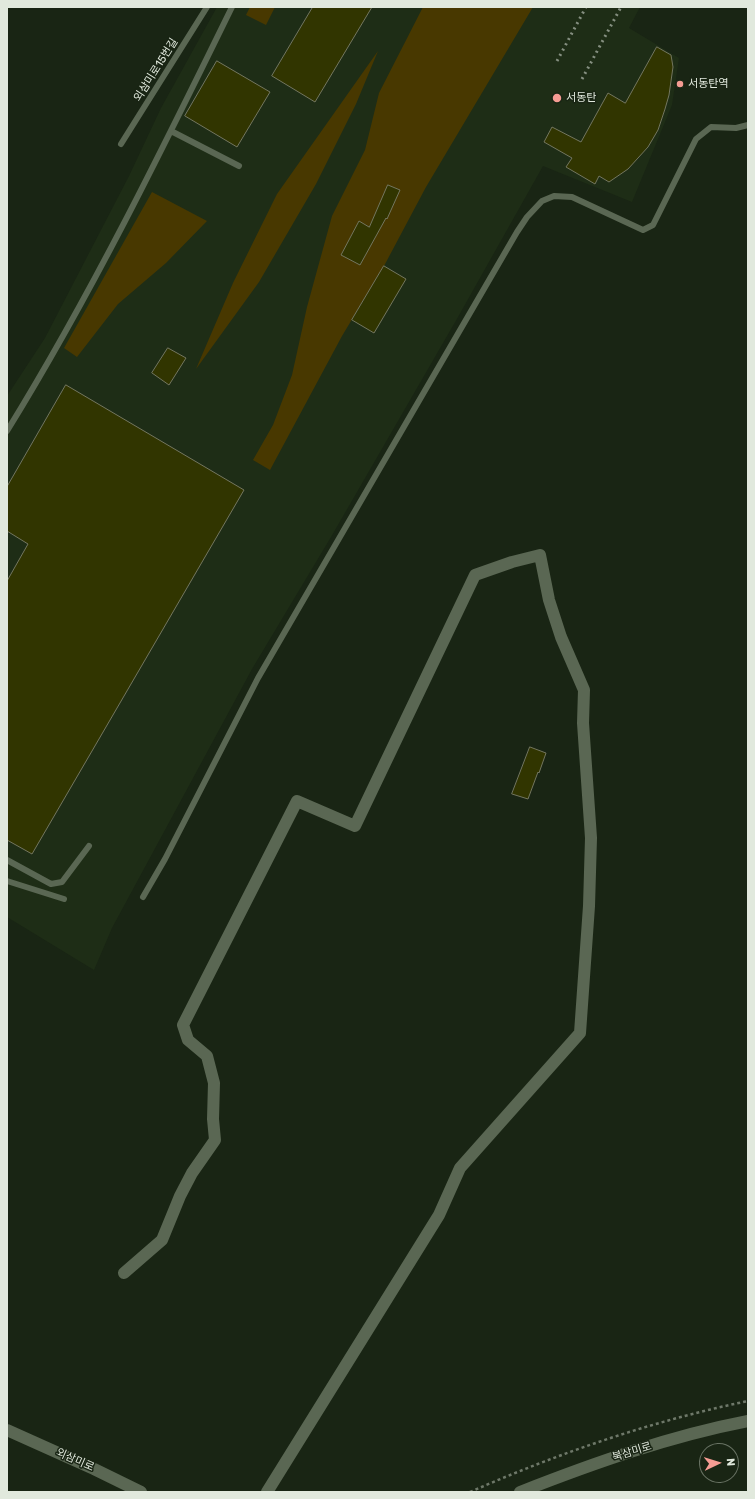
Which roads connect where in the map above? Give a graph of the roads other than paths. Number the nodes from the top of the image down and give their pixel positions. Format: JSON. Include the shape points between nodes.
{"nodes":[{"id":1,"x":207,"y":7,"type":"edge"},
{"id":2,"x":232,"y":7,"type":"edge"},
{"id":3,"x":748,"y":125,"type":"edge"},
{"id":4,"x":171,"y":131,"type":"junction"},
{"id":5,"x":121,"y":144,"type":"dead end"},
{"id":6,"x":239,"y":166,"type":"dead end"},
{"id":7,"x":7,"y":431,"type":"edge"},
{"id":8,"x":89,"y":846,"type":"dead end"},
{"id":9,"x":7,"y":860,"type":"edge"},
{"id":10,"x":7,"y":881,"type":"edge"},
{"id":11,"x":143,"y":897,"type":"dead end"},
{"id":12,"x":64,"y":899,"type":"dead end"},
{"id":13,"x":124,"y":1273,"type":"dead end"},
{"id":14,"x":748,"y":1421,"type":"edge"},
{"id":15,"x":7,"y":1430,"type":"edge"},
{"id":16,"x":141,"y":1492,"type":"edge"},
{"id":17,"x":267,"y":1492,"type":"edge"},
{"id":18,"x":520,"y":1492,"type":"edge"}],
"edges":[{"from":1,"to":5,"type":"lane","name":"외삼미로15번길"},
{"from":2,"to":4,"type":"lane"},
{"from":3,"to":11,"type":"lane","via":[[736,128],[711,127],[696,138],[653,225],[642,230],[572,197],[554,196],[542,201],[527,217],[258,678]]},
{"from":4,"to":6,"type":"lane"},
{"from":4,"to":7,"type":"lane","via":[[95,276]]},
{"from":8,"to":9,"type":"lane","via":[[62,882],[51,884]]},
{"from":10,"to":12,"type":"lane"},
{"from":13,"to":17,"type":"street","via":[[162,1240],[192,1173],[215,1140],[214,1083],[208,1056],[188,1040],[183,1025],[297,801],[355,826],[474,576],[540,555],[549,600],[561,637],[584,690],[583,723],[591,838],[580,1032],[460,1168],[439,1215]]},
{"from":14,"to":18,"type":"street","name":"북삼미로","via":[[623,1454]]},
{"from":15,"to":16,"type":"street","name":"외삼미로","via":[[94,1468]]}]}
